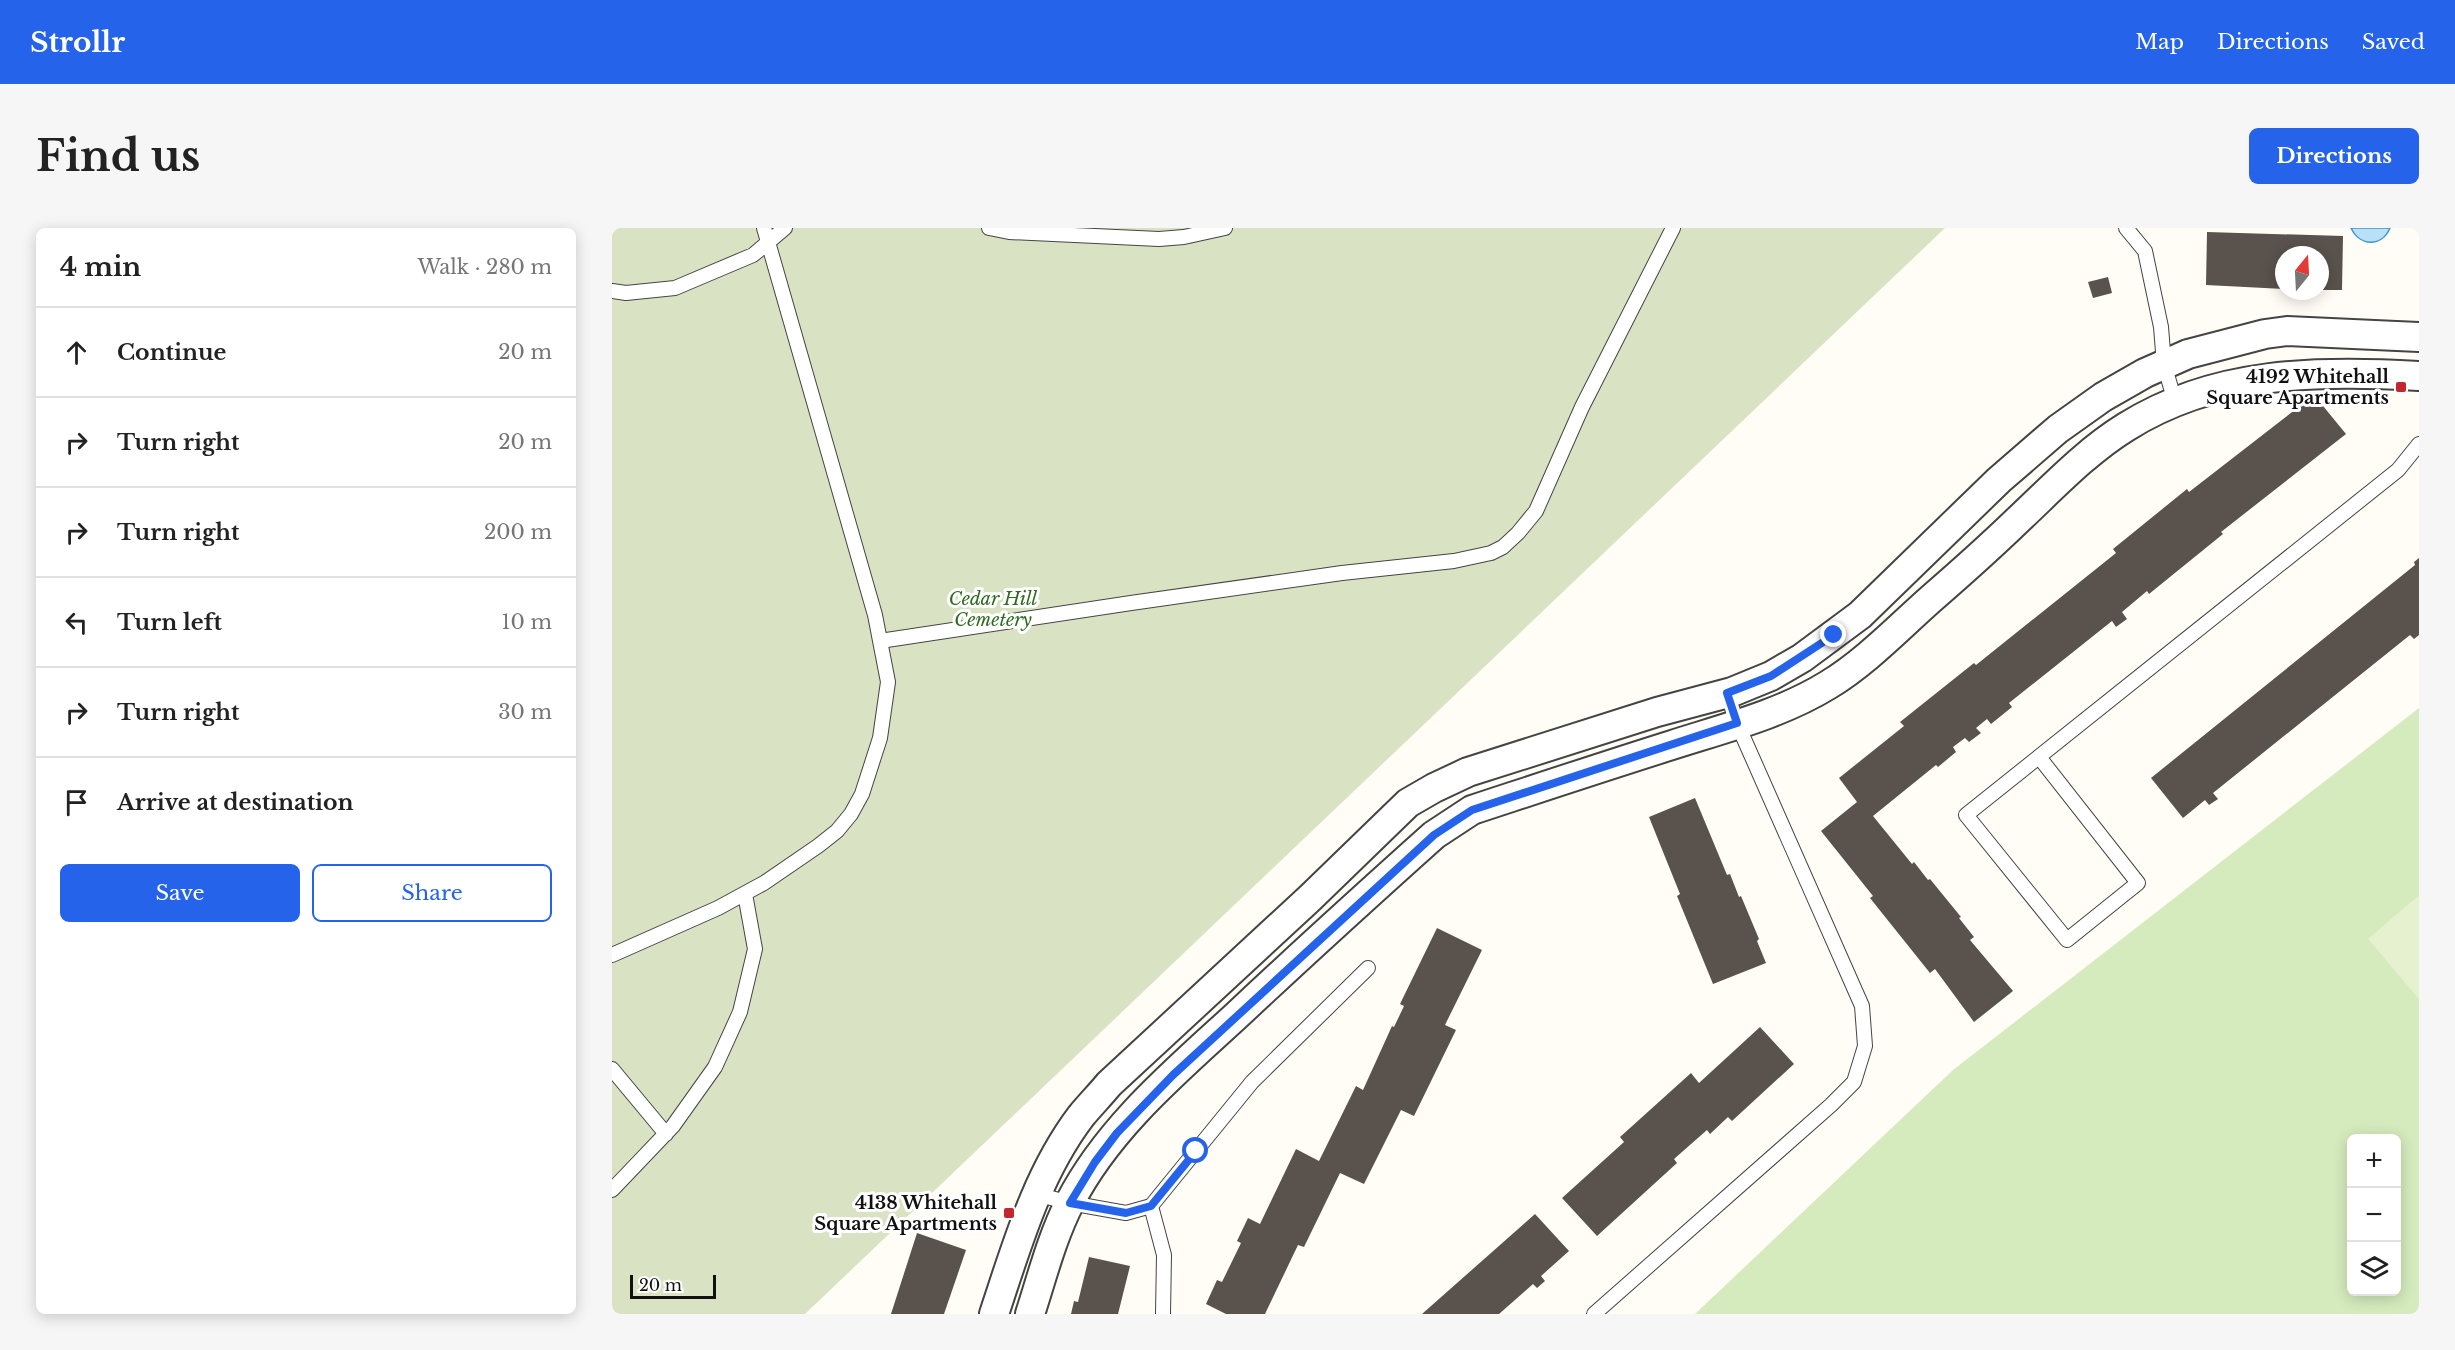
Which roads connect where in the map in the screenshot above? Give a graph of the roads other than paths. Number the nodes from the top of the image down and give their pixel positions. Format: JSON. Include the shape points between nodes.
{"nodes":[{"id":1,"x":764,"y":228,"type":"edge"},
{"id":2,"x":785,"y":228,"type":"edge"},
{"id":3,"x":989,"y":228,"type":"edge"},
{"id":4,"x":1225,"y":228,"type":"edge"},
{"id":5,"x":1672,"y":228,"type":"edge"},
{"id":6,"x":2126,"y":228,"type":"edge"},
{"id":7,"x":769,"y":242,"type":"junction"},
{"id":8,"x":612,"y":291,"type":"edge"},
{"id":9,"x":2419,"y":337,"type":"edge"},
{"id":10,"x":2164,"y":364,"type":"junction"},
{"id":11,"x":2419,"y":376,"type":"edge"},
{"id":12,"x":2175,"y":402,"type":"junction"},
{"id":13,"x":2419,"y":444,"type":"edge"},
{"id":14,"x":880,"y":641,"type":"junction"},
{"id":15,"x":1727,"y":693,"type":"junction"},
{"id":16,"x":1737,"y":723,"type":"junction"},
{"id":17,"x":2039,"y":757,"type":"junction"},
{"id":18,"x":745,"y":894,"type":"junction"},
{"id":19,"x":612,"y":955,"type":"edge"},
{"id":20,"x":1368,"y":968,"type":"dead end"},
{"id":21,"x":612,"y":1069,"type":"edge"},
{"id":22,"x":666,"y":1134,"type":"junction"},
{"id":23,"x":612,"y":1190,"type":"edge"},
{"id":24,"x":1036,"y":1194,"type":"junction"},
{"id":25,"x":1070,"y":1203,"type":"junction"},
{"id":26,"x":1151,"y":1206,"type":"junction"},
{"id":27,"x":994,"y":1314,"type":"edge"},
{"id":28,"x":1030,"y":1314,"type":"edge"},
{"id":29,"x":1163,"y":1314,"type":"edge"},
{"id":30,"x":1594,"y":1314,"type":"edge"}],
"edges":[{"from":1,"to":7,"type":"lane"},
{"from":2,"to":7,"type":"lane"},
{"from":3,"to":4,"type":"lane","via":[[1160,239]]},
{"from":5,"to":14,"type":"lane","via":[[1582,407],[1536,511],[1503,547],[1454,561],[1213,591]]},
{"from":6,"to":10,"type":"lane","via":[[2145,251]]},
{"from":7,"to":8,"type":"lane","via":[[753,255],[675,288]]},
{"from":7,"to":14,"type":"lane"},
{"from":9,"to":10,"type":"street","via":[[2287,331],[2230,341]]},
{"from":10,"to":12,"type":"lane"},
{"from":10,"to":15,"type":"street","via":[[2103,397],[2058,429],[1834,635],[1771,676]]},
{"from":11,"to":12,"type":"street","via":[[2306,374],[2224,384]]},
{"from":12,"to":16,"type":"street","via":[[2124,428],[2065,475],[1990,547],[1830,684],[1781,709]]},
{"from":13,"to":17,"type":"lane","via":[[2398,470]]},
{"from":14,"to":18,"type":"lane","via":[[888,682],[886,705],[862,794],[837,831]]},
{"from":15,"to":16,"type":"lane"},
{"from":15,"to":24,"type":"street","via":[[1468,772],[1408,803],[1109,1084],[1081,1116]]},
{"from":16,"to":25,"type":"street","via":[[1472,810],[1434,835],[1173,1075],[1117,1133]]},
{"from":16,"to":30,"type":"lane","via":[[1862,1006],[1865,1046],[1854,1082],[1831,1105]]},
{"from":17,"to":17,"type":"lane","via":[[1966,815],[2067,940],[2138,883]]},
{"from":18,"to":19,"type":"lane"},
{"from":18,"to":22,"type":"lane","via":[[755,949],[740,1012],[716,1067]]},
{"from":20,"to":26,"type":"lane","via":[[1252,1082]]},
{"from":21,"to":22,"type":"lane"},
{"from":22,"to":23,"type":"lane"},
{"from":24,"to":25,"type":"lane"},
{"from":24,"to":27,"type":"street"},
{"from":25,"to":26,"type":"lane","via":[[1126,1213]]},
{"from":25,"to":28,"type":"street"},
{"from":26,"to":29,"type":"lane","via":[[1164,1255]]}]}
